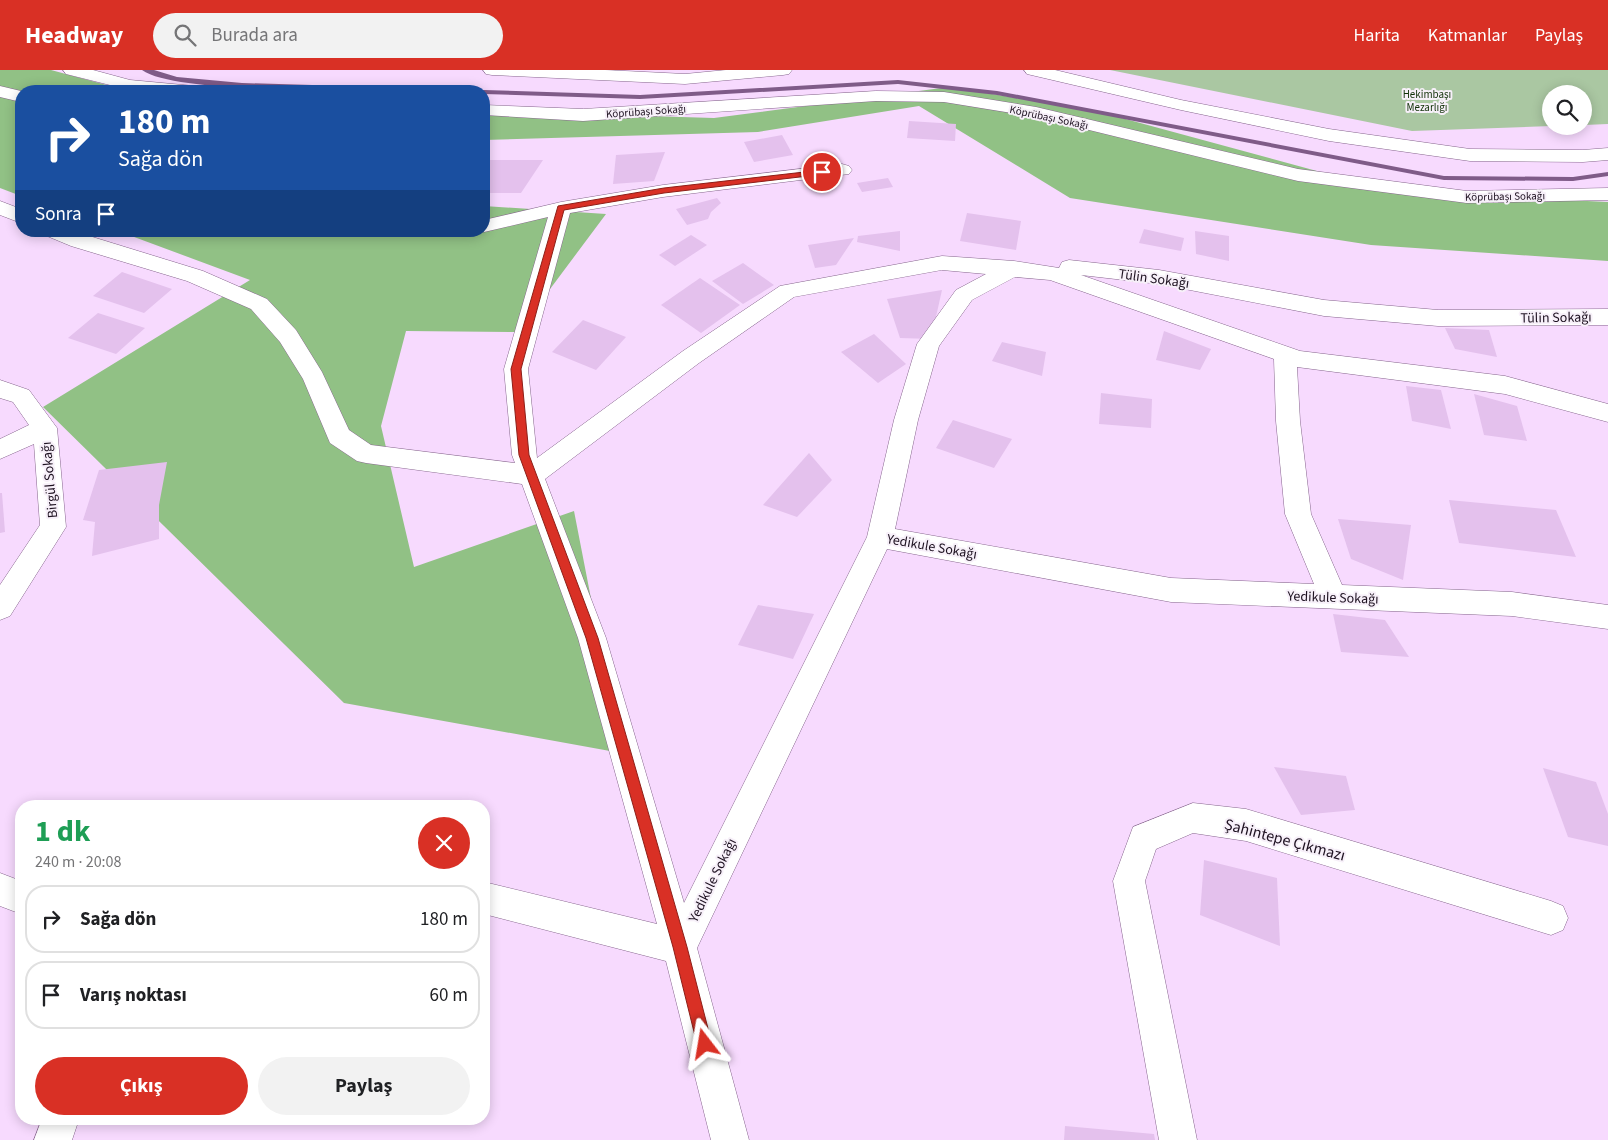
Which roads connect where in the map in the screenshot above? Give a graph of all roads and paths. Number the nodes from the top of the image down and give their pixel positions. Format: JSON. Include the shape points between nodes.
{"nodes":[{"id":1,"x":72,"y":70,"type":"edge"},
{"id":2,"x":492,"y":70,"type":"edge"},
{"id":3,"x":784,"y":70,"type":"edge"},
{"id":4,"x":1033,"y":70,"type":"edge"},
{"id":5,"x":130,"y":85,"type":"edge"},
{"id":6,"x":0,"y":91,"type":"edge"},
{"id":7,"x":15,"y":95,"type":"edge"},
{"id":8,"x":490,"y":110,"type":"edge"},
{"id":9,"x":1608,"y":154,"type":"edge"},
{"id":10,"x":842,"y":170,"type":"dead end"},
{"id":11,"x":1608,"y":194,"type":"edge"},
{"id":12,"x":0,"y":207,"type":"edge"},
{"id":13,"x":561,"y":208,"type":"junction"},
{"id":14,"x":15,"y":214,"type":"edge"},
{"id":15,"x":490,"y":225,"type":"edge"},
{"id":16,"x":68,"y":237,"type":"edge"},
{"id":17,"x":1010,"y":269,"type":"junction"},
{"id":18,"x":1608,"y":316,"type":"edge"},
{"id":19,"x":1285,"y":355,"type":"junction"},
{"id":20,"x":0,"y":389,"type":"edge"},
{"id":21,"x":1608,"y":413,"type":"edge"},
{"id":22,"x":45,"y":428,"type":"junction"},
{"id":23,"x":0,"y":450,"type":"edge"},
{"id":24,"x":532,"y":476,"type":"junction"},
{"id":25,"x":880,"y":537,"type":"junction"},
{"id":26,"x":1333,"y":597,"type":"junction"},
{"id":27,"x":0,"y":608,"type":"edge"},
{"id":28,"x":1608,"y":617,"type":"edge"},
{"id":29,"x":0,"y":888,"type":"edge"},
{"id":30,"x":15,"y":895,"type":"edge"},
{"id":31,"x":490,"y":900,"type":"edge"},
{"id":32,"x":1551,"y":918,"type":"dead end"},
{"id":33,"x":680,"y":947,"type":"junction"},
{"id":34,"x":58,"y":1125,"type":"edge"},
{"id":35,"x":53,"y":1140,"type":"edge"},
{"id":36,"x":730,"y":1140,"type":"edge"},
{"id":37,"x":1178,"y":1140,"type":"edge"}],
"edges":[{"from":1,"to":5,"type":"street"},
{"from":2,"to":3,"type":"street","via":[[685,79]]},
{"from":4,"to":9,"type":"street","via":[[1181,105],[1339,137],[1470,155]]},
{"from":6,"to":7,"type":"street"},
{"from":8,"to":11,"type":"street","name":"Köprübaşı Sokağı","via":[[583,115],[876,96],[944,97],[1036,112],[1298,175],[1467,197]]},
{"from":10,"to":13,"type":"street","via":[[664,191]]},
{"from":12,"to":14,"type":"street"},
{"from":13,"to":15,"type":"street"},
{"from":13,"to":24,"type":"street","via":[[516,369],[524,455]]},
{"from":16,"to":24,"type":"street","via":[[195,276],[259,304],[288,336],[314,378],[339,436],[366,454]]},
{"from":17,"to":18,"type":"street","name":"Tülin Sokağı","via":[[1044,264],[1159,277],[1324,308],[1438,318]]},
{"from":17,"to":19,"type":"street","via":[[1052,273]]},
{"from":17,"to":24,"type":"street","via":[[942,263],[788,291],[691,357]]},
{"from":17,"to":25,"type":"street","name":"Tülin Sokağı","via":[[964,295],[928,344],[906,420]]},
{"from":19,"to":21,"type":"street","via":[[1504,385]]},
{"from":19,"to":26,"type":"street","via":[[1298,514]]},
{"from":20,"to":22,"type":"street","name":"Birgül Sokağı","via":[[21,396]]},
{"from":22,"to":23,"type":"street"},
{"from":22,"to":27,"type":"street","name":"Birgül Sokağı","via":[[53,527]]},
{"from":24,"to":33,"type":"street","via":[[592,638]]},
{"from":25,"to":26,"type":"street","name":"Yedikule Sokağı","via":[[1171,590]]},
{"from":25,"to":33,"type":"street","name":"Yedikule Sokağı"},
{"from":26,"to":28,"type":"street","name":"Yedikule Sokağı","via":[[1512,604]]},
{"from":29,"to":30,"type":"street"},
{"from":31,"to":33,"type":"street"},
{"from":32,"to":37,"type":"street","name":"Şahintepe Çıkmazı","via":[[1246,825],[1193,818],[1144,838],[1129,881]]},
{"from":33,"to":36,"type":"street"},
{"from":34,"to":35,"type":"street"}]}
